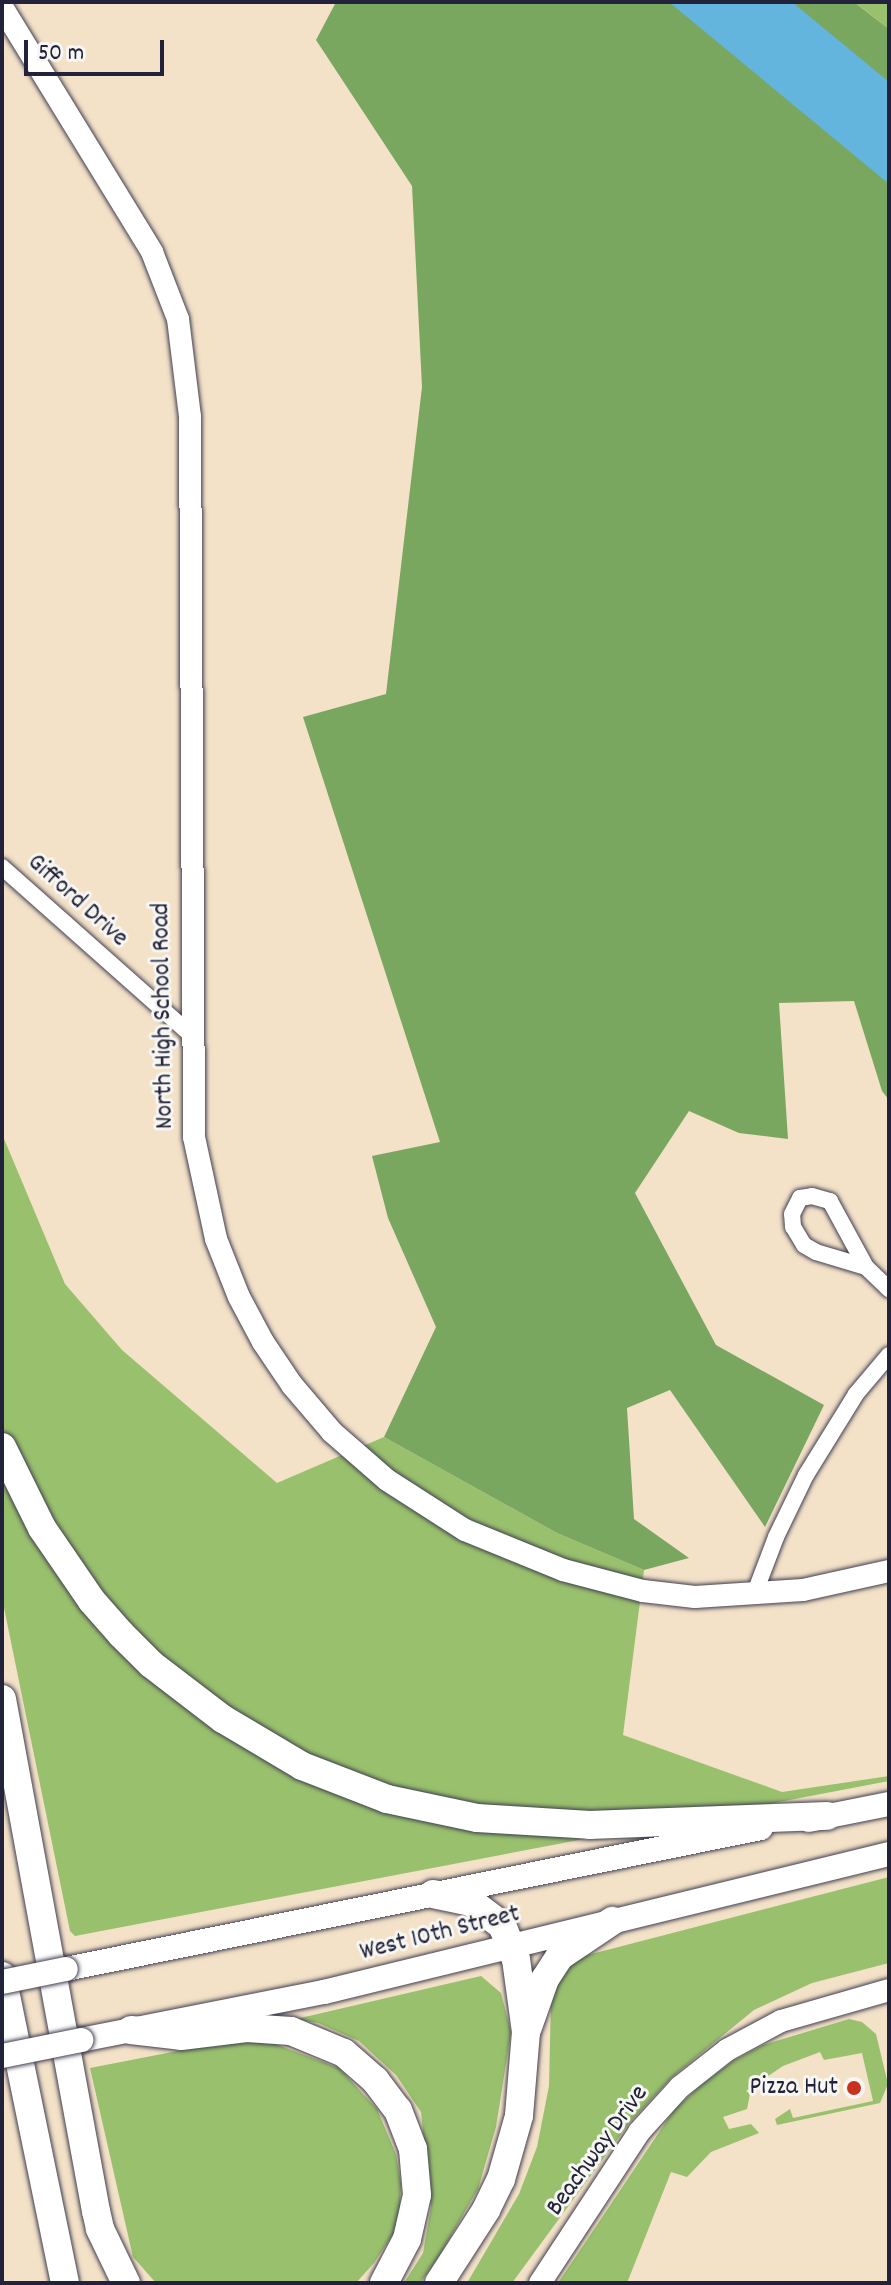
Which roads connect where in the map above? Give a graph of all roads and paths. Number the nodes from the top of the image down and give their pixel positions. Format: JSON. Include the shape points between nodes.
{"nodes":[{"id":1,"x":2,"y":7,"type":"edge"},
{"id":2,"x":2,"y":867,"type":"edge"},
{"id":3,"x":191,"y":1035,"type":"junction"},
{"id":4,"x":866,"y":1267,"type":"junction"},
{"id":5,"x":889,"y":1289,"type":"edge"},
{"id":6,"x":889,"y":1355,"type":"edge"},
{"id":7,"x":2,"y":1447,"type":"edge"},
{"id":8,"x":889,"y":1571,"type":"edge"},
{"id":9,"x":754,"y":1595,"type":"junction"},
{"id":10,"x":2,"y":1699,"type":"edge"},
{"id":11,"x":889,"y":1804,"type":"edge"},
{"id":12,"x":827,"y":1816,"type":"junction"},
{"id":13,"x":889,"y":1854,"type":"edge"},
{"id":14,"x":433,"y":1894,"type":"junction"},
{"id":15,"x":612,"y":1921,"type":"junction"},
{"id":16,"x":512,"y":1946,"type":"junction"},
{"id":17,"x":2,"y":1976,"type":"edge"},
{"id":18,"x":2,"y":1982,"type":"edge"},
{"id":19,"x":889,"y":1990,"type":"edge"},
{"id":20,"x":131,"y":2030,"type":"junction"},
{"id":21,"x":526,"y":2032,"type":"junction"},
{"id":22,"x":2,"y":2056,"type":"edge"},
{"id":23,"x":65,"y":2283,"type":"edge"},
{"id":24,"x":126,"y":2283,"type":"edge"},
{"id":25,"x":384,"y":2283,"type":"edge"},
{"id":26,"x":439,"y":2283,"type":"edge"},
{"id":27,"x":540,"y":2283,"type":"edge"}],
"edges":[{"from":1,"to":3,"type":"street","name":"North High School Road","via":[[152,252],[169,289],[183,344],[190,417]]},
{"from":2,"to":3,"type":"street","name":"Gifford Drive"},
{"from":3,"to":9,"type":"street","name":"North High School Road","via":[[194,1137],[216,1239],[263,1342],[332,1432],[420,1504],[465,1530],[563,1570],[643,1591],[695,1597]]},
{"from":4,"to":4,"type":"street","via":[[830,1201],[800,1198],[792,1214],[793,1227],[804,1245]]},
{"from":4,"to":5,"type":"street"},
{"from":6,"to":9,"type":"street","via":[[856,1394],[806,1475]]},
{"from":7,"to":12,"type":"highway","via":[[42,1528],[121,1634],[213,1712],[302,1766],[387,1799],[477,1818],[590,1825]]},
{"from":8,"to":9,"type":"street","name":"North High School Road"},
{"from":10,"to":24,"type":"highway","via":[[96,2211]]},
{"from":11,"to":12,"type":"main road","name":"West 10th Street"},
{"from":12,"to":14,"type":"main road","name":"West 10th Street"},
{"from":13,"to":15,"type":"main road","name":"West 10th Street"},
{"from":14,"to":16,"type":"highway","via":[[484,1908],[502,1925]]},
{"from":14,"to":18,"type":"main road","name":"West 10th Street","bridge":true},
{"from":15,"to":16,"type":"main road","name":"West 10th Street"},
{"from":15,"to":21,"type":"highway","via":[[560,1956],[545,1979]]},
{"from":16,"to":20,"type":"main road","name":"West 10th Street","via":[[324,1992]]},
{"from":16,"to":21,"type":"highway"},
{"from":17,"to":23,"type":"highway"},
{"from":19,"to":27,"type":"street","name":"Beachway Drive","via":[[781,2021],[727,2050],[680,2087],[639,2132]]},
{"from":20,"to":22,"type":"main road","name":"West 10th Street","bridge":true},
{"from":20,"to":25,"type":"highway","via":[[181,2036],[247,2028],[291,2031],[344,2053],[375,2080],[398,2110],[413,2149],[417,2195],[407,2239]]},
{"from":21,"to":26,"type":"highway","via":[[519,2116],[501,2179]]}]}
